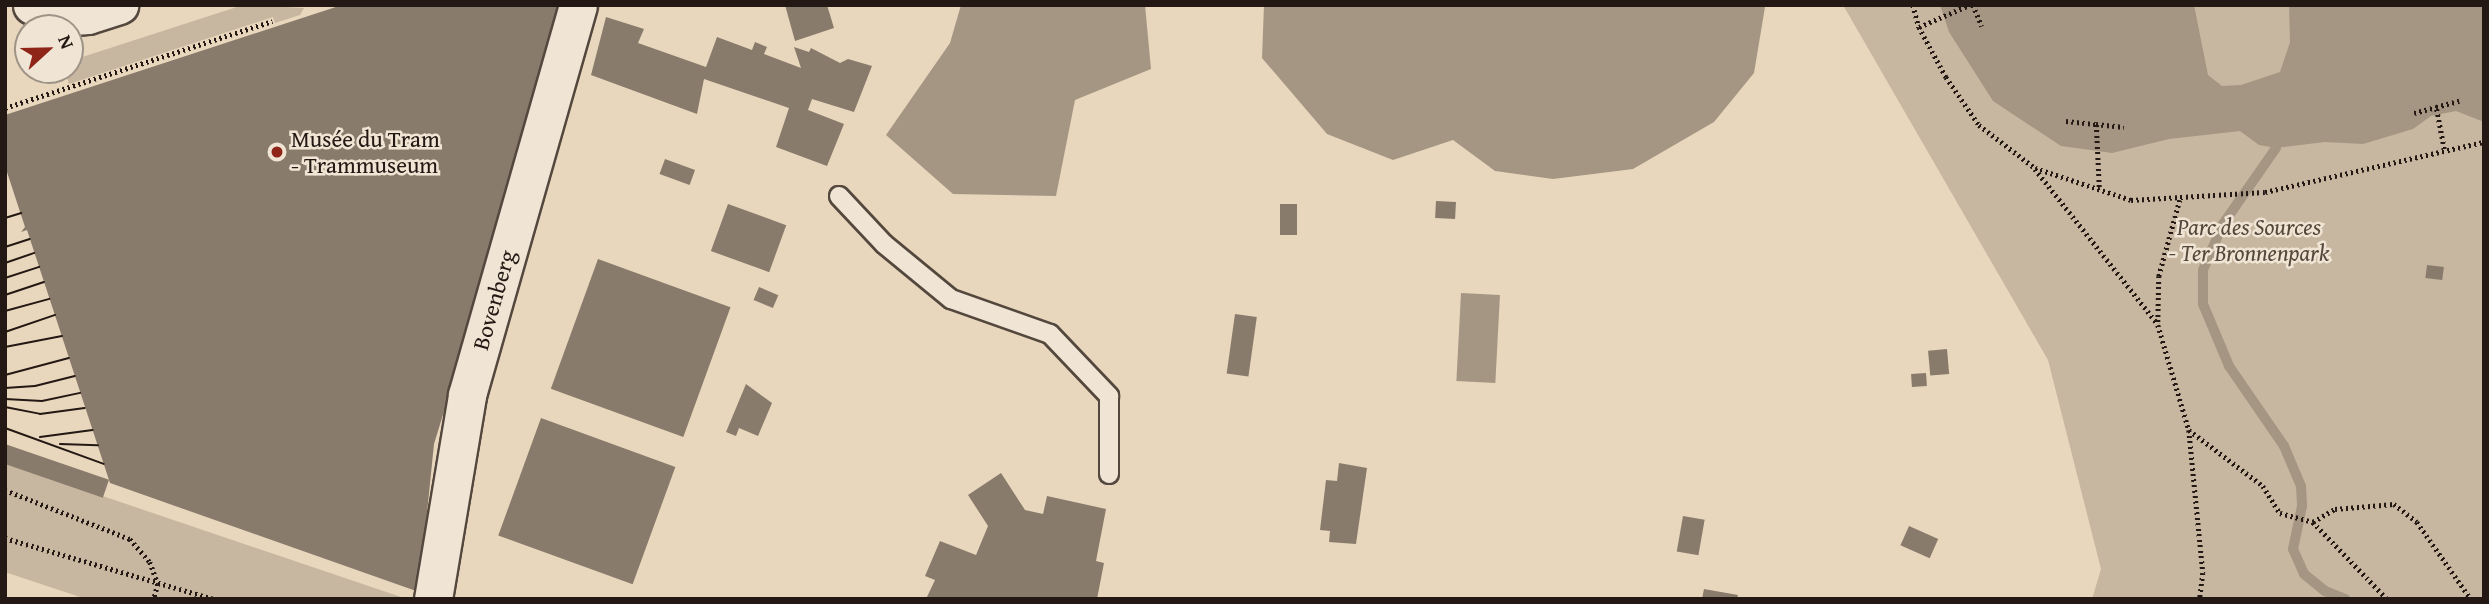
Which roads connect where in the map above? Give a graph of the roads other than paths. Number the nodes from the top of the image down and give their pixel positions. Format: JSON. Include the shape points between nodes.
{"nodes":[{"id":1,"x":32,"y":5,"type":"edge"},
{"id":2,"x":119,"y":5,"type":"edge"},
{"id":3,"x":578,"y":5,"type":"edge"},
{"id":4,"x":839,"y":196,"type":"dead end"},
{"id":5,"x":1109,"y":474,"type":"dead end"},
{"id":6,"x":433,"y":599,"type":"edge"}],
"edges":[{"from":1,"to":2,"type":"street","via":[[59,17],[88,15]]},
{"from":3,"to":6,"type":"street","name":"Bovenberg","via":[[467,396]]},
{"from":4,"to":5,"type":"lane","via":[[884,244],[951,299],[1050,334],[1110,396]]}]}
